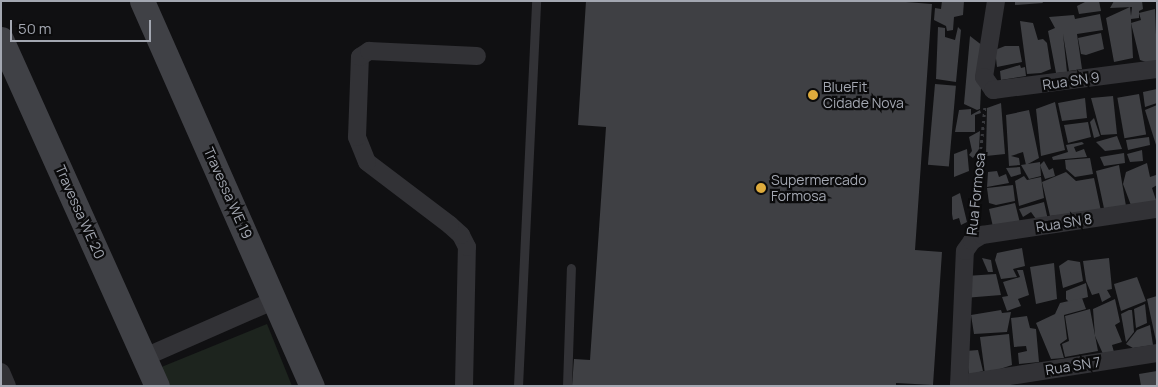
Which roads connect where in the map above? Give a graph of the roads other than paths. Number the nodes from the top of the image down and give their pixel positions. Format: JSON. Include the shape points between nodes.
{"nodes":[{"id":1,"x":142,"y":1,"type":"edge"},
{"id":2,"x":536,"y":1,"type":"edge"},
{"id":3,"x":996,"y":1,"type":"edge"},
{"id":4,"x":1,"y":39,"type":"edge"},
{"id":5,"x":477,"y":56,"type":"dead end"},
{"id":6,"x":1157,"y":69,"type":"edge"},
{"id":7,"x":1157,"y":209,"type":"edge"},
{"id":8,"x":972,"y":241,"type":"joint"},
{"id":9,"x":571,"y":268,"type":"dead end"},
{"id":10,"x":275,"y":300,"type":"junction"},
{"id":11,"x":1157,"y":353,"type":"edge"},
{"id":12,"x":145,"y":357,"type":"junction"},
{"id":13,"x":1,"y":372,"type":"edge"},
{"id":14,"x":959,"y":385,"type":"edge"},
{"id":15,"x":7,"y":386,"type":"edge"},
{"id":16,"x":157,"y":386,"type":"edge"},
{"id":17,"x":312,"y":386,"type":"edge"},
{"id":18,"x":464,"y":386,"type":"edge"},
{"id":19,"x":518,"y":386,"type":"edge"},
{"id":20,"x":567,"y":386,"type":"edge"}],
"edges":[{"from":1,"to":10,"type":"main road","name":"Travessa WE 19"},
{"from":2,"to":19,"type":"lane"},
{"from":3,"to":6,"type":"street","name":"Rua SN 9","via":[[985,67],[987,85],[1000,91]]},
{"from":4,"to":12,"type":"main road","name":"Travessa WE 20"},
{"from":5,"to":18,"type":"street","via":[[369,50],[360,57],[357,137],[364,156],[375,170],[450,225],[461,235],[467,247]]},
{"from":7,"to":8,"type":"street","name":"Rua SN 8","via":[[982,235]]},
{"from":8,"to":14,"type":"street","name":"Rua Formosa","via":[[965,251]]},
{"from":9,"to":20,"type":"lane"},
{"from":10,"to":12,"type":"street"},
{"from":10,"to":17,"type":"main road","name":"Travessa WE 19"},
{"from":11,"to":14,"type":"street","name":"Rua SN 7"},
{"from":12,"to":16,"type":"main road","name":"Travessa WE 20"},
{"from":13,"to":15,"type":"street"}]}
